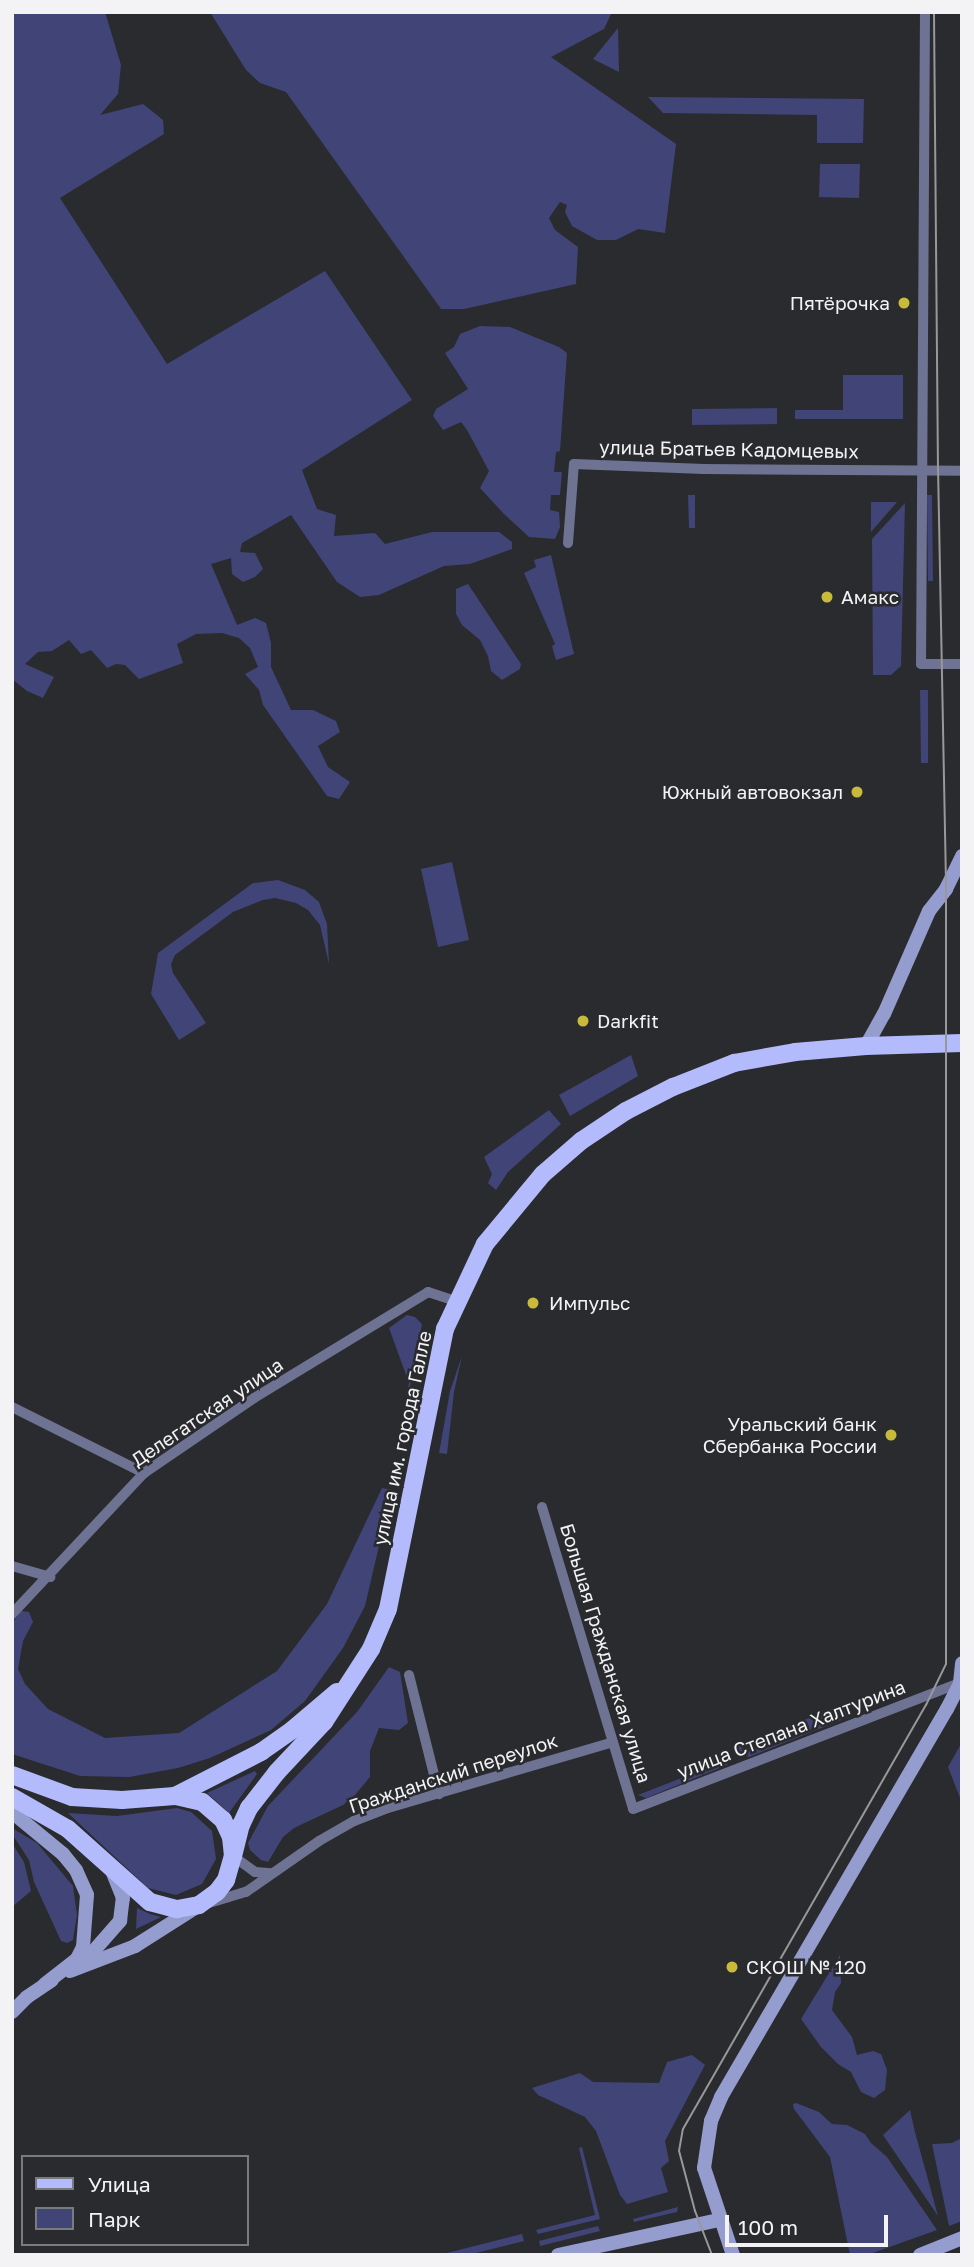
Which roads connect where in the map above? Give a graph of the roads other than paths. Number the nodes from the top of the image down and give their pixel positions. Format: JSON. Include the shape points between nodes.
{"nodes":[{"id":1,"x":925,"y":12,"type":"edge"},
{"id":2,"x":925,"y":470,"type":"junction"},
{"id":3,"x":962,"y":471,"type":"edge"},
{"id":4,"x":568,"y":543,"type":"dead end"},
{"id":5,"x":962,"y":664,"type":"edge"},
{"id":6,"x":962,"y":856,"type":"edge"},
{"id":7,"x":962,"y":1043,"type":"edge"},
{"id":8,"x":866,"y":1046,"type":"junction"},
{"id":9,"x":456,"y":1301,"type":"junction"},
{"id":10,"x":12,"y":1408,"type":"edge"},
{"id":11,"x":144,"y":1473,"type":"junction"},
{"id":12,"x":542,"y":1507,"type":"dead end"},
{"id":13,"x":12,"y":1566,"type":"edge"},
{"id":14,"x":50,"y":1577,"type":"junction"},
{"id":15,"x":12,"y":1614,"type":"edge"},
{"id":16,"x":962,"y":1662,"type":"edge"},
{"id":17,"x":409,"y":1675,"type":"dead end"},
{"id":18,"x":353,"y":1678,"type":"junction"},
{"id":19,"x":961,"y":1682,"type":"edge"},
{"id":20,"x":613,"y":1742,"type":"junction"},
{"id":21,"x":12,"y":1775,"type":"edge"},
{"id":22,"x":439,"y":1794,"type":"junction"},
{"id":23,"x":175,"y":1796,"type":"junction"},
{"id":24,"x":12,"y":1797,"type":"edge"},
{"id":25,"x":633,"y":1809,"type":"joint"},
{"id":26,"x":12,"y":1812,"type":"edge"},
{"id":27,"x":233,"y":1856,"type":"junction"},
{"id":28,"x":107,"y":1864,"type":"junction"},
{"id":29,"x":271,"y":1873,"type":"junction"},
{"id":30,"x":199,"y":1905,"type":"junction"},
{"id":31,"x":78,"y":1967,"type":"junction"},
{"id":32,"x":45,"y":1984,"type":"junction"},
{"id":33,"x":12,"y":2012,"type":"edge"},
{"id":34,"x":719,"y":2220,"type":"junction"},
{"id":35,"x":962,"y":2238,"type":"edge"},
{"id":36,"x":558,"y":2255,"type":"edge"},
{"id":37,"x":733,"y":2255,"type":"edge"},
{"id":38,"x":920,"y":2255,"type":"edge"}],
"edges":[{"from":1,"to":2,"type":"street"},
{"from":2,"to":3,"type":"street","name":"улица Братьев Кадомцевых"},
{"from":2,"to":4,"type":"street","name":"улица Братьев Кадомцевых","via":[[575,464]]},
{"from":2,"to":5,"type":"street","via":[[921,664]]},
{"from":6,"to":8,"type":"main road","via":[[929,911]]},
{"from":7,"to":8,"type":"main road","name":"улица им. города Галле"},
{"from":8,"to":9,"type":"main road","name":"улица им. города Галле","via":[[733,1063],[626,1111],[543,1174],[485,1244]]},
{"from":9,"to":11,"type":"street","name":"Делегатская улица","via":[[428,1292],[254,1398]]},
{"from":9,"to":18,"type":"main road","name":"улица им. города Галле","via":[[443,1336],[388,1609]]},
{"from":10,"to":11,"type":"street"},
{"from":11,"to":14,"type":"street","name":"Делегатская улица"},
{"from":12,"to":20,"type":"street","name":"Большая Гражданская улица"},
{"from":13,"to":14,"type":"street"},
{"from":14,"to":15,"type":"street","name":"Делегатская улица"},
{"from":16,"to":19,"type":"main road"},
{"from":17,"to":22,"type":"street"},
{"from":18,"to":23,"type":"main road","name":"улица им. города Галле","via":[[261,1752]]},
{"from":18,"to":27,"type":"main road","name":"улица им. города Галле","via":[[324,1723],[249,1808]]},
{"from":19,"to":25,"type":"street","name":"улица Степана Халтурина"},
{"from":19,"to":34,"type":"main road","via":[[721,2097],[705,2146],[704,2168]]},
{"from":20,"to":22,"type":"street","name":"Гражданский переулок"},
{"from":20,"to":25,"type":"street","name":"Большая Гражданская улица"},
{"from":21,"to":23,"type":"main road","name":"улица им. города Галле","via":[[52,1792],[82,1798]]},
{"from":22,"to":29,"type":"street","name":"Гражданский переулок","via":[[354,1821]]},
{"from":23,"to":27,"type":"main road","via":[[202,1802],[223,1820]]},
{"from":24,"to":28,"type":"main road","via":[[68,1829]]},
{"from":26,"to":32,"type":"main road","via":[[63,1854],[87,1895],[83,1947],[77,1959]]},
{"from":27,"to":29,"type":"street","via":[[255,1872]]},
{"from":27,"to":30,"type":"main road","name":"улица им. города Галле","via":[[226,1880]]},
{"from":28,"to":30,"type":"main road","via":[[157,1905],[177,1909]]},
{"from":28,"to":31,"type":"main road","via":[[123,1898],[120,1921]]},
{"from":29,"to":30,"type":"street","name":"Гражданский переулок","via":[[246,1892]]},
{"from":30,"to":31,"type":"main road","via":[[135,1946]]},
{"from":31,"to":32,"type":"main road"},
{"from":32,"to":33,"type":"main road"},
{"from":34,"to":36,"type":"main road"},
{"from":34,"to":37,"type":"main road"},
{"from":35,"to":38,"type":"main road"}]}
